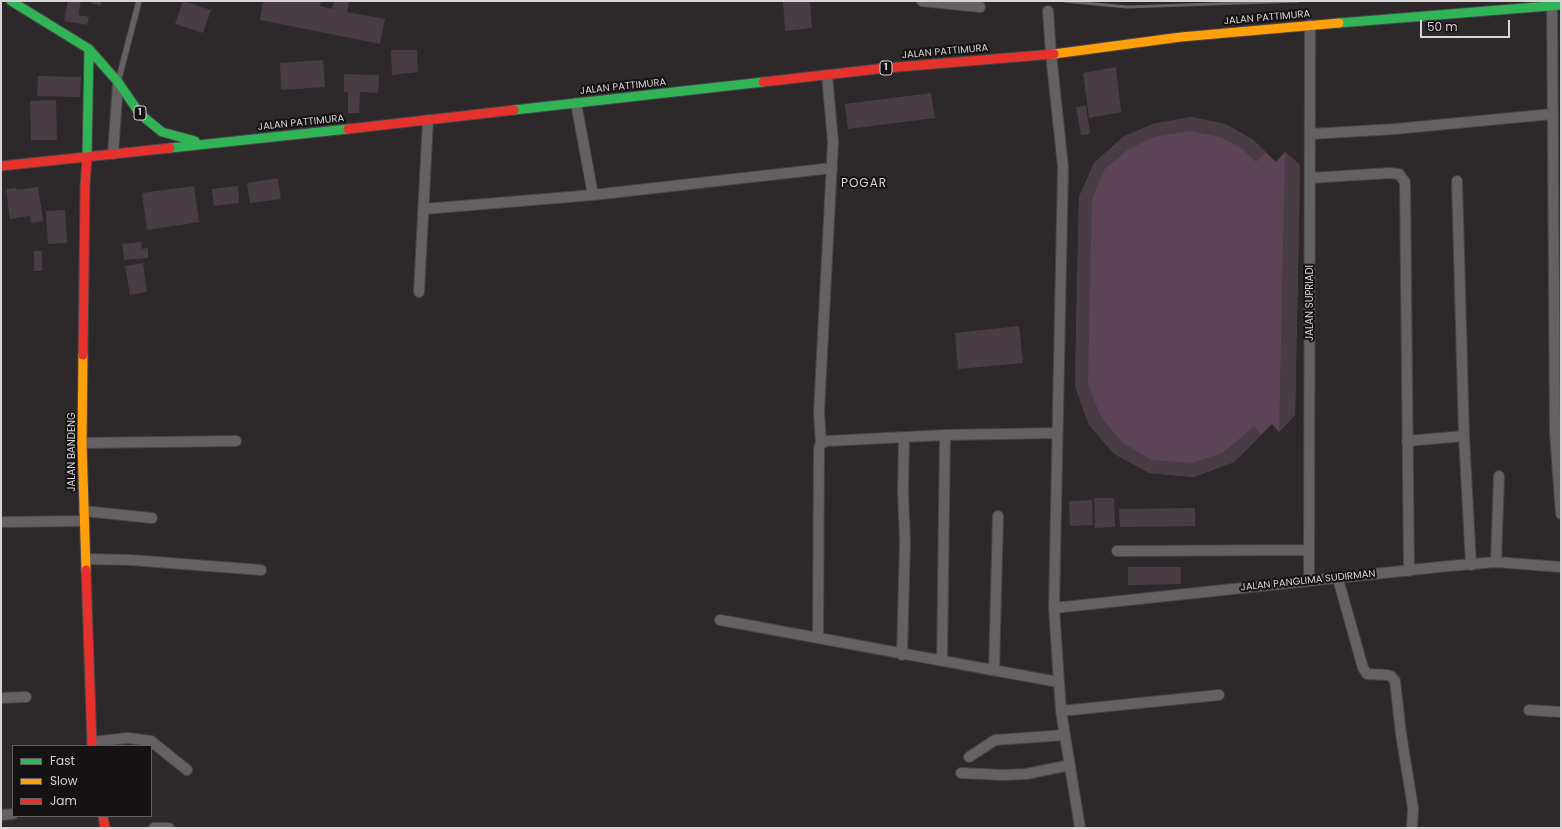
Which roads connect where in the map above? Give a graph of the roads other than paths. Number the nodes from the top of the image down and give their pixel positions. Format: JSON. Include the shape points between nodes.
{"nodes":[{"id":1,"x":11,"y":1,"type":"edge"},
{"id":2,"x":139,"y":1,"type":"edge"},
{"id":3,"x":922,"y":1,"type":"edge"},
{"id":4,"x":1555,"y":4,"type":"edge"},
{"id":5,"x":980,"y":7,"type":"dead end"},
{"id":6,"x":1048,"y":11,"type":"dead end"},
{"id":7,"x":1310,"y":25,"type":"junction"},
{"id":8,"x":89,"y":49,"type":"junction"},
{"id":9,"x":1051,"y":54,"type":"junction"},
{"id":10,"x":827,"y":74,"type":"junction"},
{"id":11,"x":118,"y":82,"type":"junction"},
{"id":12,"x":576,"y":103,"type":"junction"},
{"id":13,"x":1552,"y":114,"type":"junction"},
{"id":14,"x":428,"y":120,"type":"junction"},
{"id":15,"x":1311,"y":134,"type":"junction"},
{"id":16,"x":213,"y":144,"type":"junction"},
{"id":17,"x":113,"y":154,"type":"junction"},
{"id":18,"x":87,"y":157,"type":"junction"},
{"id":19,"x":1,"y":166,"type":"edge"},
{"id":20,"x":832,"y":168,"type":"junction"},
{"id":21,"x":1310,"y":178,"type":"junction"},
{"id":22,"x":1457,"y":181,"type":"dead end"},
{"id":23,"x":593,"y":195,"type":"junction"},
{"id":24,"x":424,"y":209,"type":"junction"},
{"id":25,"x":419,"y":292,"type":"dead end"},
{"id":26,"x":1558,"y":375,"type":"edge"},
{"id":27,"x":1057,"y":433,"type":"junction"},
{"id":28,"x":1558,"y":433,"type":"edge"},
{"id":29,"x":945,"y":435,"type":"junction"},
{"id":30,"x":1464,"y":436,"type":"junction"},
{"id":31,"x":904,"y":437,"type":"junction"},
{"id":32,"x":236,"y":441,"type":"dead end"},
{"id":33,"x":1407,"y":441,"type":"junction"},
{"id":34,"x":82,"y":443,"type":"junction"},
{"id":35,"x":821,"y":443,"type":"junction"},
{"id":36,"x":1499,"y":476,"type":"dead end"},
{"id":37,"x":1561,"y":514,"type":"edge"},
{"id":38,"x":84,"y":516,"type":"junction"},
{"id":39,"x":998,"y":516,"type":"dead end"},
{"id":40,"x":152,"y":518,"type":"dead end"},
{"id":41,"x":1,"y":522,"type":"edge"},
{"id":42,"x":1308,"y":550,"type":"junction"},
{"id":43,"x":1117,"y":551,"type":"dead end"},
{"id":44,"x":86,"y":559,"type":"junction"},
{"id":45,"x":1496,"y":562,"type":"junction"},
{"id":46,"x":1471,"y":565,"type":"junction"},
{"id":47,"x":1561,"y":567,"type":"edge"},
{"id":48,"x":261,"y":570,"type":"dead end"},
{"id":49,"x":1409,"y":571,"type":"junction"},
{"id":50,"x":1338,"y":579,"type":"junction"},
{"id":51,"x":1308,"y":581,"type":"junction"},
{"id":52,"x":1054,"y":608,"type":"junction"},
{"id":53,"x":720,"y":620,"type":"dead end"},
{"id":54,"x":818,"y":638,"type":"junction"},
{"id":55,"x":902,"y":655,"type":"junction"},
{"id":56,"x":942,"y":661,"type":"junction"},
{"id":57,"x":994,"y":670,"type":"junction"},
{"id":58,"x":1058,"y":682,"type":"junction"},
{"id":59,"x":1219,"y":695,"type":"dead end"},
{"id":60,"x":26,"y":697,"type":"dead end"},
{"id":61,"x":1,"y":698,"type":"edge"},
{"id":62,"x":1061,"y":710,"type":"junction"},
{"id":63,"x":1529,"y":710,"type":"dead end"},
{"id":64,"x":1561,"y":712,"type":"edge"},
{"id":65,"x":1065,"y":735,"type":"junction"},
{"id":66,"x":92,"y":744,"type":"edge"},
{"id":67,"x":969,"y":757,"type":"dead end"},
{"id":68,"x":1070,"y":765,"type":"junction"},
{"id":69,"x":187,"y":770,"type":"dead end"},
{"id":70,"x":961,"y":773,"type":"dead end"},
{"id":71,"x":12,"y":814,"type":"edge"},
{"id":72,"x":1,"y":815,"type":"edge"},
{"id":73,"x":103,"y":817,"type":"edge"},
{"id":74,"x":105,"y":828,"type":"edge"},
{"id":75,"x":154,"y":828,"type":"edge"},
{"id":76,"x":169,"y":828,"type":"edge"},
{"id":77,"x":1080,"y":828,"type":"edge"},
{"id":78,"x":1412,"y":828,"type":"edge"}],
"edges":[{"from":1,"to":8,"type":"main road","number":"1"},
{"from":2,"to":11,"type":"lane"},
{"from":3,"to":5,"type":"street"},
{"from":4,"to":7,"type":"main road","name":"JALAN PATTIMURA","number":"1"},
{"from":4,"to":13,"type":"street"},
{"from":6,"to":9,"type":"street"},
{"from":7,"to":9,"type":"main road","name":"JALAN PATTIMURA","number":"1","via":[[1181,37]]},
{"from":7,"to":15,"type":"street","name":"JALAN SUPRIADI"},
{"from":8,"to":11,"type":"main road","number":"1"},
{"from":8,"to":18,"type":"main road","name":"JALAN BANDENG"},
{"from":9,"to":10,"type":"main road","name":"JALAN PATTIMURA","number":"1"},
{"from":9,"to":27,"type":"street","via":[[1063,167]]},
{"from":10,"to":12,"type":"main road","name":"JALAN PATTIMURA","number":"1"},
{"from":10,"to":20,"type":"street","via":[[833,142]]},
{"from":11,"to":16,"type":"main road","number":"1","via":[[140,114],[162,132],[185,140]]},
{"from":11,"to":17,"type":"street"},
{"from":12,"to":14,"type":"main road","name":"JALAN PATTIMURA","number":"1"},
{"from":12,"to":23,"type":"street"},
{"from":13,"to":15,"type":"street"},
{"from":13,"to":26,"type":"street"},
{"from":14,"to":16,"type":"main road","name":"JALAN PATTIMURA","number":"1"},
{"from":14,"to":24,"type":"street"},
{"from":15,"to":21,"type":"street","name":"JALAN SUPRIADI"},
{"from":16,"to":17,"type":"main road","number":"1"},
{"from":17,"to":18,"type":"main road","number":"1"},
{"from":18,"to":19,"type":"main road","number":"1"},
{"from":18,"to":34,"type":"main road","name":"JALAN BANDENG"},
{"from":20,"to":23,"type":"street"},
{"from":20,"to":35,"type":"street","via":[[824,343],[820,376]]},
{"from":21,"to":33,"type":"street","via":[[1390,173],[1399,174],[1405,182]]},
{"from":21,"to":42,"type":"street","name":"JALAN SUPRIADI"},
{"from":22,"to":30,"type":"street"},
{"from":23,"to":24,"type":"street"},
{"from":24,"to":25,"type":"street"},
{"from":26,"to":28,"type":"street"},
{"from":27,"to":29,"type":"street"},
{"from":27,"to":52,"type":"street"},
{"from":28,"to":37,"type":"street"},
{"from":29,"to":31,"type":"street"},
{"from":29,"to":56,"type":"street"},
{"from":30,"to":33,"type":"street"},
{"from":30,"to":46,"type":"street"},
{"from":31,"to":35,"type":"street"},
{"from":31,"to":55,"type":"street"},
{"from":32,"to":34,"type":"street"},
{"from":33,"to":49,"type":"street"},
{"from":34,"to":38,"type":"main road","name":"JALAN BANDENG"},
{"from":35,"to":54,"type":"street"},
{"from":36,"to":45,"type":"street"},
{"from":38,"to":40,"type":"street"},
{"from":38,"to":41,"type":"street"},
{"from":38,"to":44,"type":"main road","name":"JALAN BANDENG"},
{"from":39,"to":57,"type":"street"},
{"from":42,"to":43,"type":"street"},
{"from":42,"to":51,"type":"street","name":"JALAN SUPRIADI"},
{"from":44,"to":48,"type":"street"},
{"from":44,"to":66,"type":"main road","name":"JALAN BANDENG"},
{"from":45,"to":46,"type":"street","name":"JALAN PANGLIMA SUDIRMAN"},
{"from":45,"to":47,"type":"street","name":"JALAN PANGLIMA SUDIRMAN"},
{"from":46,"to":49,"type":"street","name":"JALAN PANGLIMA SUDIRMAN"},
{"from":49,"to":50,"type":"street","name":"JALAN PANGLIMA SUDIRMAN"},
{"from":50,"to":51,"type":"street","name":"JALAN PANGLIMA SUDIRMAN"},
{"from":50,"to":78,"type":"street","via":[[1363,668],[1367,674],[1387,675],[1395,681],[1413,808]]},
{"from":51,"to":52,"type":"street","name":"JALAN PANGLIMA SUDIRMAN"},
{"from":52,"to":58,"type":"street"},
{"from":53,"to":54,"type":"street"},
{"from":54,"to":55,"type":"street"},
{"from":55,"to":56,"type":"street"},
{"from":56,"to":57,"type":"street"},
{"from":57,"to":58,"type":"street"},
{"from":58,"to":62,"type":"street"},
{"from":59,"to":62,"type":"street"},
{"from":60,"to":61,"type":"street"},
{"from":62,"to":65,"type":"street"},
{"from":63,"to":64,"type":"street"},
{"from":65,"to":67,"type":"street","via":[[995,740]]},
{"from":65,"to":68,"type":"street"},
{"from":66,"to":69,"type":"street","via":[[128,738],[151,741]]},
{"from":68,"to":70,"type":"street","via":[[1003,776]]},
{"from":68,"to":77,"type":"street"},
{"from":71,"to":72,"type":"street"},
{"from":73,"to":74,"type":"main road"},
{"from":75,"to":76,"type":"street"}]}
